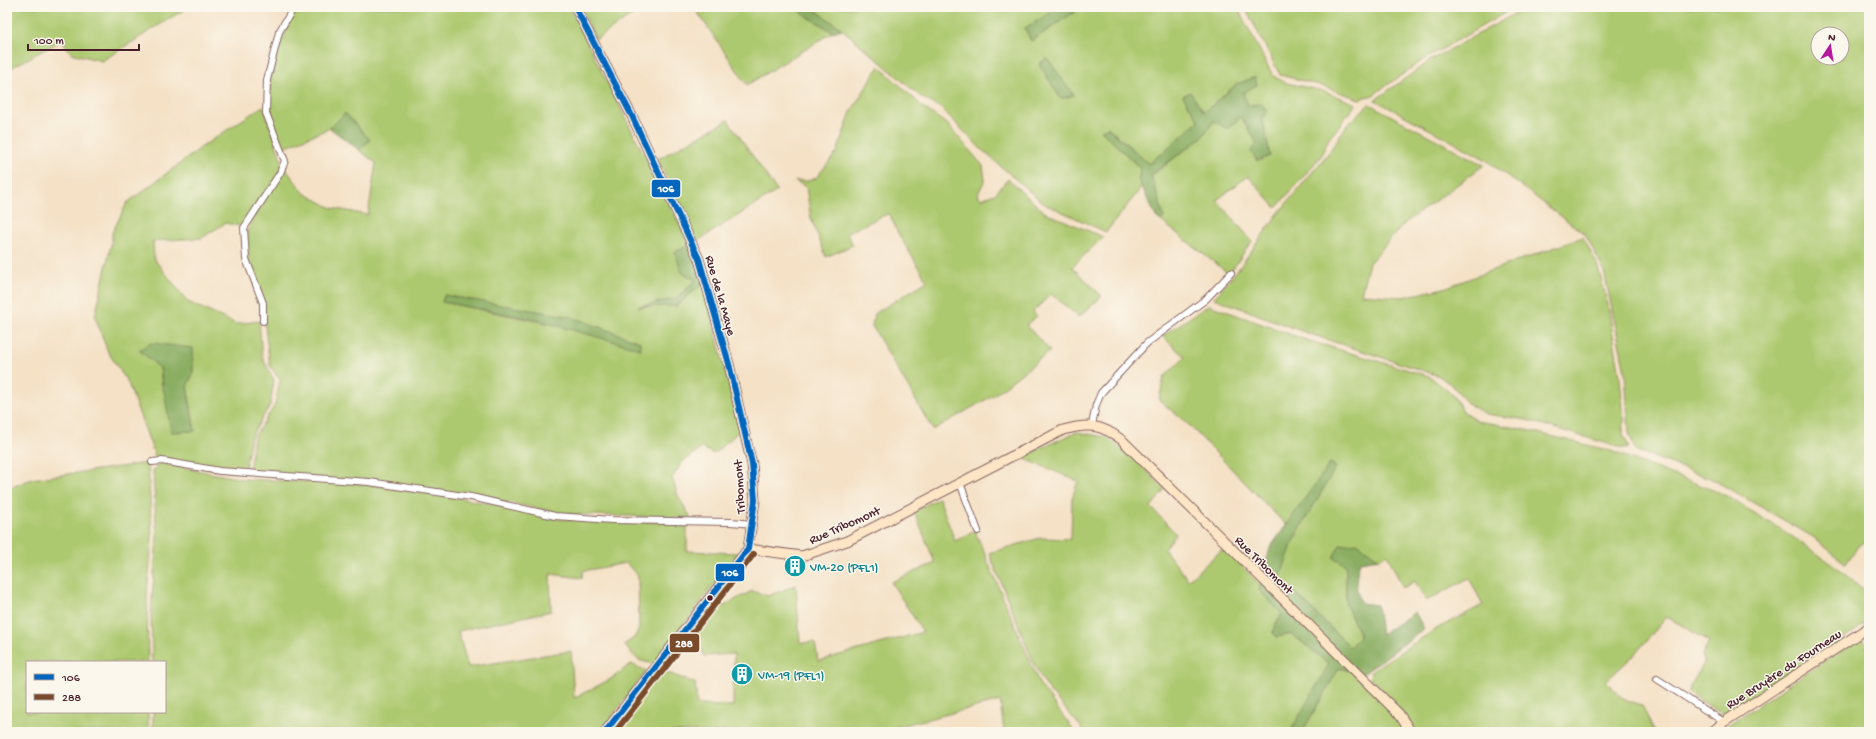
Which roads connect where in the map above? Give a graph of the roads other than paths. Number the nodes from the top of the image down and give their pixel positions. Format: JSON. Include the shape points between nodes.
{"nodes":[{"id":1,"x":294,"y":7,"type":"edge"},
{"id":2,"x":575,"y":7,"type":"edge"},
{"id":3,"x":1231,"y":274,"type":"dead end"},
{"id":4,"x":263,"y":321,"type":"dead end"},
{"id":5,"x":1092,"y":425,"type":"junction"},
{"id":6,"x":748,"y":448,"type":"joint"},
{"id":7,"x":152,"y":462,"type":"dead end"},
{"id":8,"x":960,"y":483,"type":"junction"},
{"id":9,"x":752,"y":524,"type":"junction"},
{"id":10,"x":978,"y":532,"type":"dead end"},
{"id":11,"x":748,"y":549,"type":"junction"},
{"id":12,"x":1869,"y":627,"type":"edge"},
{"id":13,"x":1657,"y":679,"type":"dead end"},
{"id":14,"x":1724,"y":722,"type":"junction"},
{"id":15,"x":605,"y":732,"type":"edge"},
{"id":16,"x":1411,"y":732,"type":"edge"},
{"id":17,"x":1712,"y":732,"type":"edge"}],
"edges":[{"from":1,"to":4,"type":"street","via":[[279,32],[267,80],[266,113],[285,161],[244,228],[246,259],[263,304]]},
{"from":2,"to":6,"type":"street","name":"Rue de la Maye","via":[[632,116],[699,259],[729,364]]},
{"from":3,"to":5,"type":"street","via":[[1206,299],[1147,343],[1101,393]]},
{"from":5,"to":8,"type":"street","name":"Rue Tribomont","via":[[1063,430]]},
{"from":5,"to":16,"type":"street","name":"Rue Tribomont","via":[[1110,431],[1122,440],[1398,714]]},
{"from":6,"to":9,"type":"street","name":"Tribomont","via":[[755,500]]},
{"from":7,"to":9,"type":"street","via":[[162,461],[227,472],[369,482],[472,497],[555,516]]},
{"from":8,"to":10,"type":"street"},
{"from":8,"to":11,"type":"street","name":"Rue Tribomont","via":[[847,541],[802,556]]},
{"from":9,"to":11,"type":"street","name":"Tribomont"},
{"from":11,"to":15,"type":"street"},
{"from":12,"to":14,"type":"street","name":"Rue Bruyère du Fourneau"},
{"from":13,"to":14,"type":"street"},
{"from":14,"to":17,"type":"street","name":"Rue Bruyère du Fourneau"}]}
